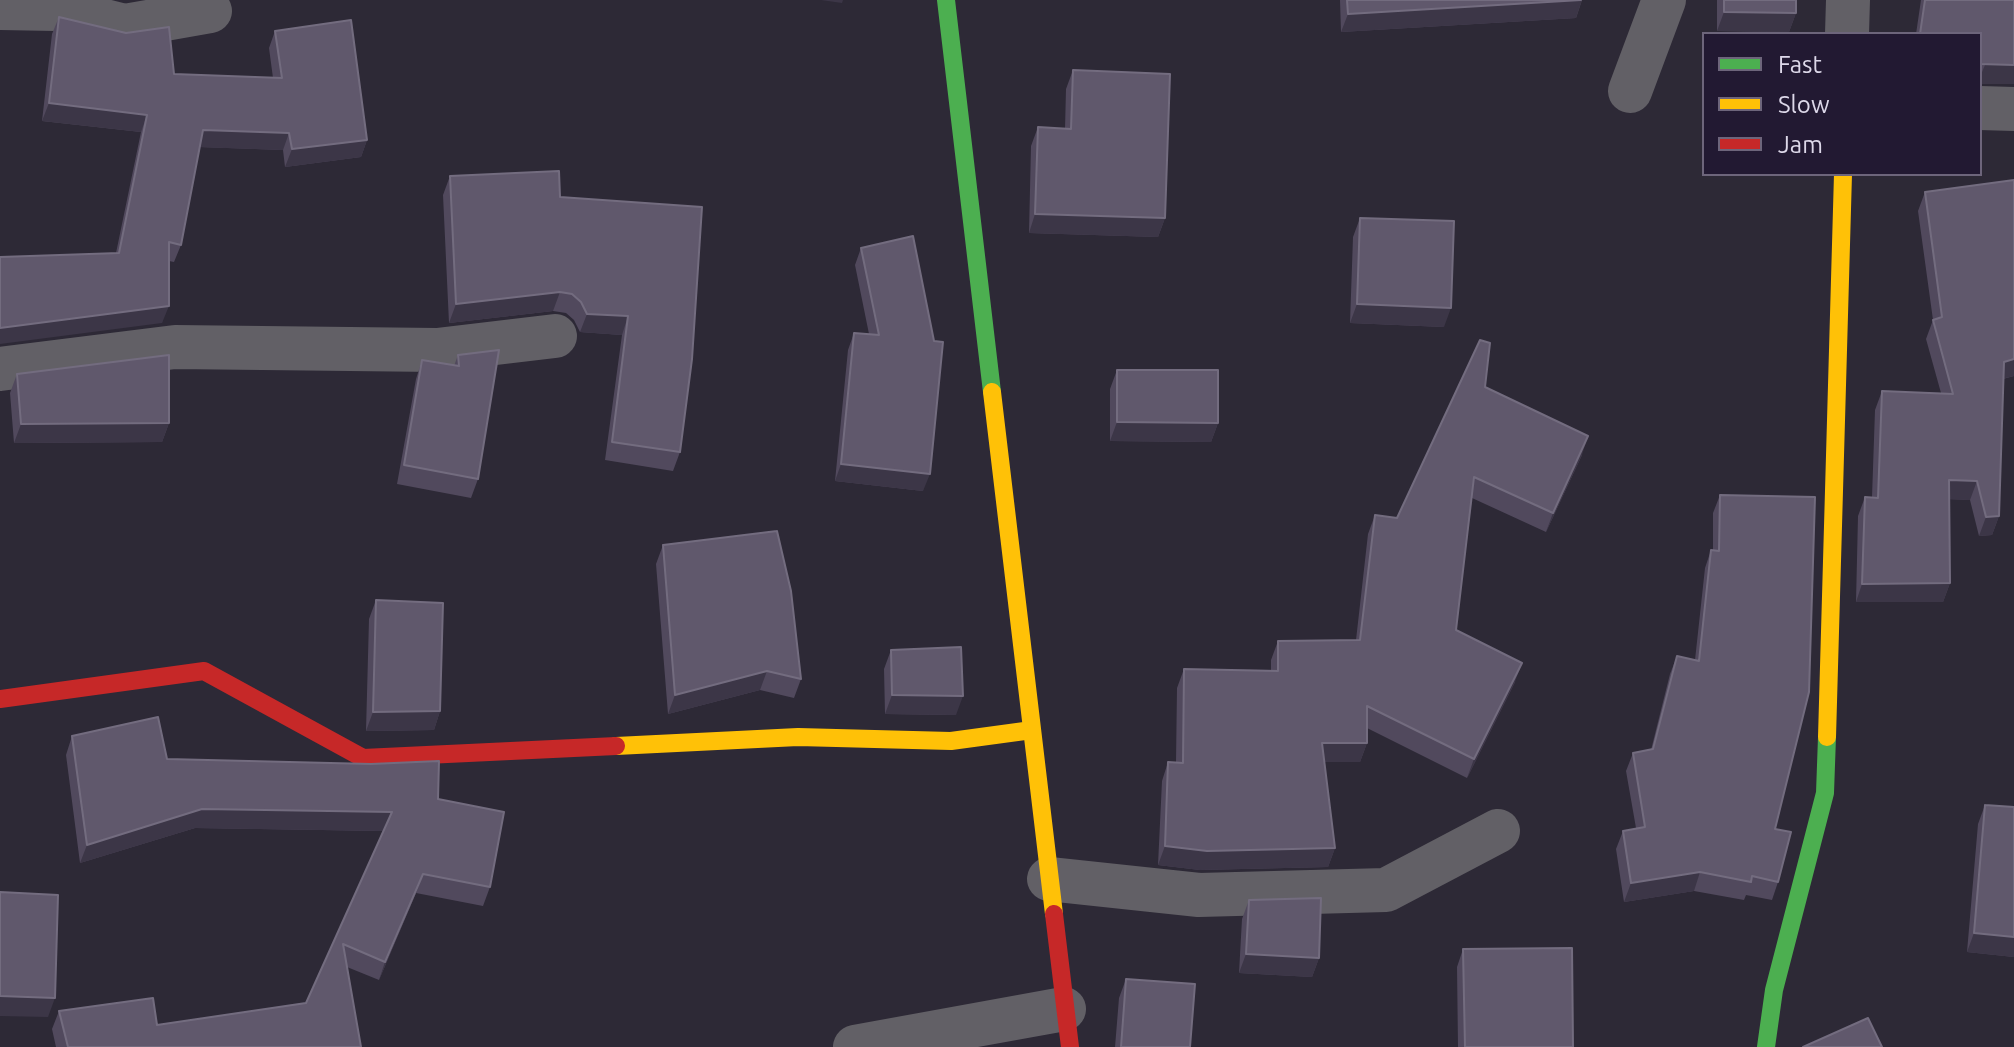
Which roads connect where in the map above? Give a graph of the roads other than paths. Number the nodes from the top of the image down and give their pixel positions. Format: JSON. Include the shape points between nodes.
{"nodes":[{"id":1,"x":946,"y":0,"type":"edge"},
{"id":2,"x":1664,"y":0,"type":"edge"},
{"id":3,"x":1848,"y":0,"type":"edge"},
{"id":4,"x":0,"y":8,"type":"edge"},
{"id":5,"x":210,"y":11,"type":"dead end"},
{"id":6,"x":1847,"y":32,"type":"edge"},
{"id":7,"x":1630,"y":91,"type":"dead end"},
{"id":8,"x":1982,"y":108,"type":"edge"},
{"id":9,"x":2014,"y":109,"type":"edge"},
{"id":10,"x":1843,"y":176,"type":"edge"},
{"id":11,"x":555,"y":336,"type":"dead end"},
{"id":12,"x":0,"y":369,"type":"edge"},
{"id":13,"x":0,"y":699,"type":"edge"},
{"id":14,"x":1032,"y":730,"type":"junction"},
{"id":15,"x":1498,"y":831,"type":"dead end"},
{"id":16,"x":1049,"y":879,"type":"junction"},
{"id":17,"x":1067,"y":1028,"type":"edge"},
{"id":18,"x":855,"y":1047,"type":"edge"},
{"id":19,"x":1766,"y":1047,"type":"edge"}],
"edges":[{"from":1,"to":14,"type":"street"},
{"from":2,"to":7,"type":"street"},
{"from":3,"to":6,"type":"street"},
{"from":4,"to":5,"type":"street","via":[[56,9],[125,26]]},
{"from":8,"to":9,"type":"street"},
{"from":10,"to":19,"type":"street","via":[[1825,793],[1774,990]]},
{"from":11,"to":12,"type":"street","via":[[437,350],[175,347]]},
{"from":13,"to":14,"type":"street","via":[[204,671],[363,758],[798,737],[951,741]]},
{"from":14,"to":16,"type":"street"},
{"from":15,"to":16,"type":"street","via":[[1386,890],[1199,895]]},
{"from":16,"to":17,"type":"street"},
{"from":17,"to":18,"type":"street"}]}
